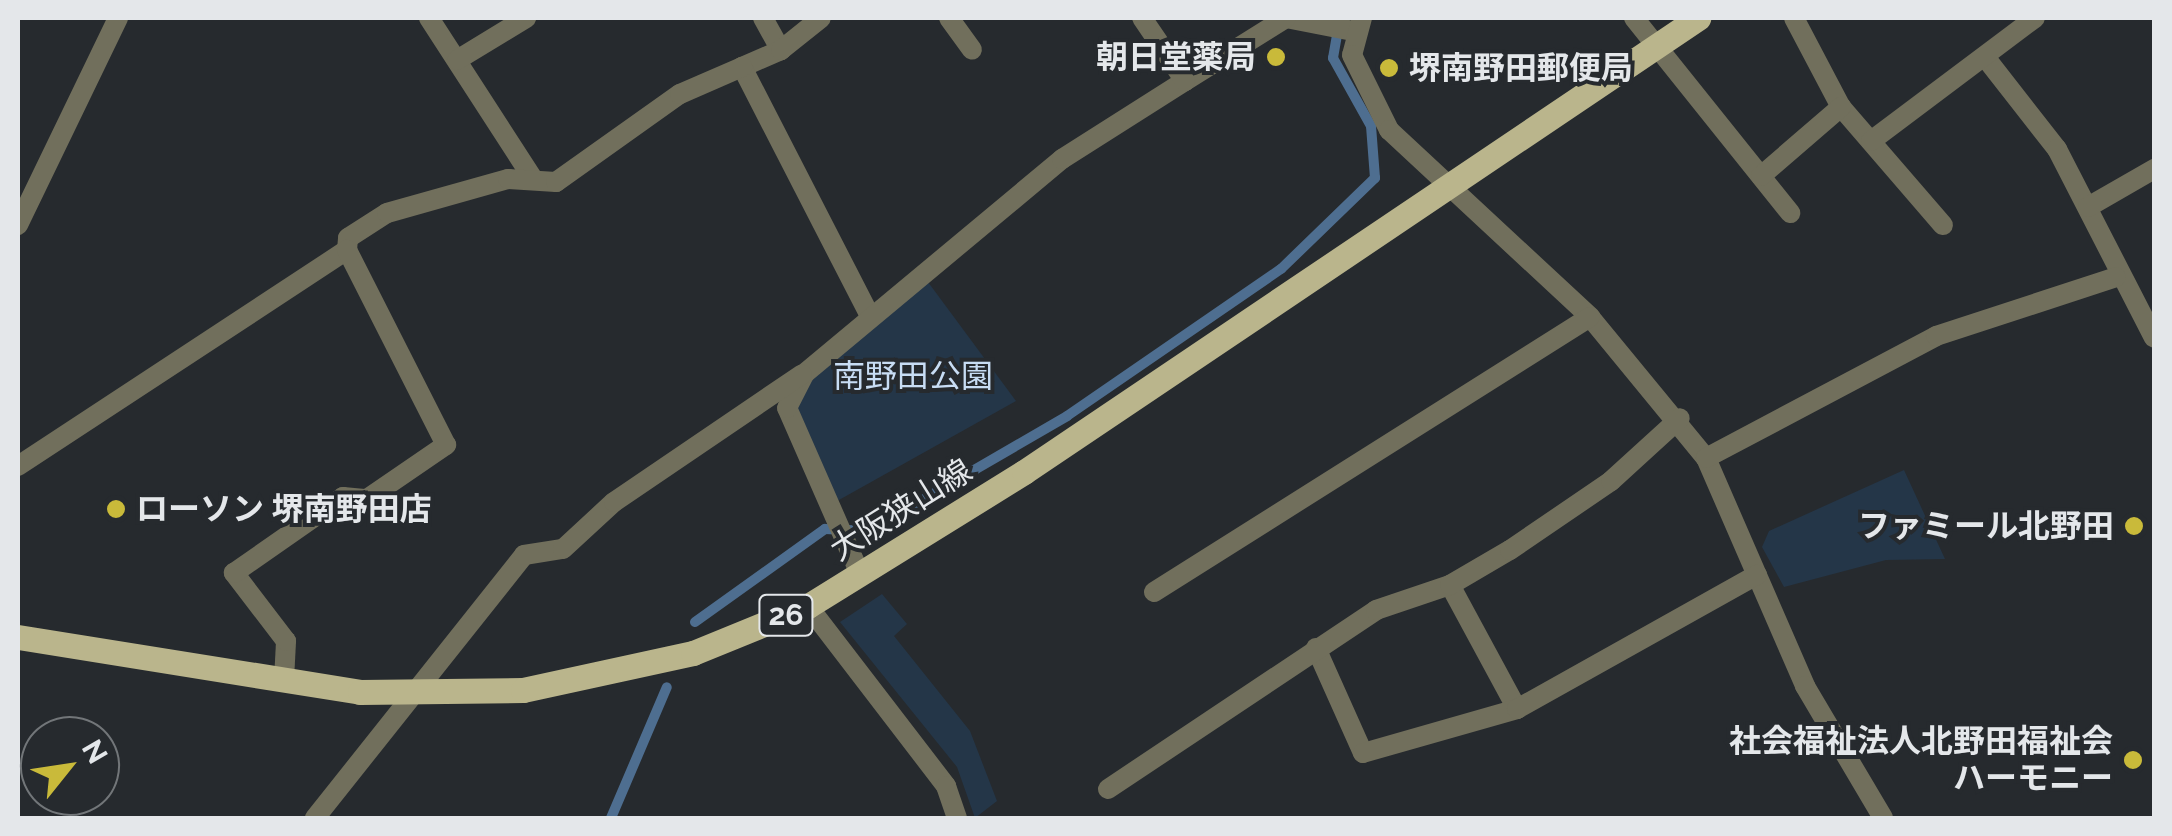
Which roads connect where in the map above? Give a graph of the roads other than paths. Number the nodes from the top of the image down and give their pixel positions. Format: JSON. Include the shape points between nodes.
{"nodes":[{"id":1,"x":118,"y":18,"type":"edge"},
{"id":2,"x":429,"y":18,"type":"edge"},
{"id":3,"x":526,"y":18,"type":"edge"},
{"id":4,"x":763,"y":18,"type":"edge"},
{"id":5,"x":822,"y":18,"type":"edge"},
{"id":6,"x":948,"y":18,"type":"edge"},
{"id":7,"x":1142,"y":18,"type":"edge"},
{"id":8,"x":1286,"y":18,"type":"edge"},
{"id":9,"x":1634,"y":18,"type":"edge"},
{"id":10,"x":1698,"y":18,"type":"edge"},
{"id":11,"x":1794,"y":18,"type":"edge"},
{"id":12,"x":2035,"y":18,"type":"edge"},
{"id":13,"x":1360,"y":25,"type":"edge"},
{"id":14,"x":1656,"y":46,"type":"junction"},
{"id":15,"x":780,"y":50,"type":"junction"},
{"id":16,"x":972,"y":50,"type":"dead end"},
{"id":17,"x":1986,"y":57,"type":"junction"},
{"id":18,"x":457,"y":60,"type":"junction"},
{"id":19,"x":742,"y":67,"type":"junction"},
{"id":20,"x":1185,"y":82,"type":"junction"},
{"id":21,"x":1841,"y":107,"type":"junction"},
{"id":22,"x":1871,"y":141,"type":"junction"},
{"id":23,"x":2154,"y":169,"type":"edge"},
{"id":24,"x":1761,"y":176,"type":"junction"},
{"id":25,"x":533,"y":179,"type":"junction"},
{"id":26,"x":1444,"y":189,"type":"junction"},
{"id":27,"x":2088,"y":207,"type":"junction"},
{"id":28,"x":1790,"y":213,"type":"dead end"},
{"id":29,"x":18,"y":224,"type":"edge"},
{"id":30,"x":1942,"y":225,"type":"dead end"},
{"id":31,"x":347,"y":250,"type":"junction"},
{"id":32,"x":2116,"y":278,"type":"junction"},
{"id":33,"x":870,"y":316,"type":"junction"},
{"id":34,"x":1590,"y":317,"type":"junction"},
{"id":35,"x":2154,"y":338,"type":"edge"},
{"id":36,"x":804,"y":374,"type":"junction"},
{"id":37,"x":1680,"y":418,"type":"junction"},
{"id":38,"x":1706,"y":458,"type":"junction"},
{"id":39,"x":18,"y":466,"type":"edge"},
{"id":40,"x":860,"y":574,"type":"junction"},
{"id":41,"x":1758,"y":575,"type":"junction"},
{"id":42,"x":1450,"y":585,"type":"junction"},
{"id":43,"x":1154,"y":592,"type":"dead end"},
{"id":44,"x":808,"y":606,"type":"junction"},
{"id":45,"x":18,"y":637,"type":"edge"},
{"id":46,"x":1316,"y":648,"type":"junction"},
{"id":47,"x":284,"y":680,"type":"junction"},
{"id":48,"x":423,"y":691,"type":"junction"},
{"id":49,"x":1517,"y":709,"type":"junction"},
{"id":50,"x":1108,"y":789,"type":"dead end"},
{"id":51,"x":324,"y":815,"type":"edge"},
{"id":52,"x":957,"y":818,"type":"edge"},
{"id":53,"x":1883,"y":818,"type":"edge"}],
"edges":[{"from":1,"to":29,"type":"street"},
{"from":2,"to":18,"type":"street"},
{"from":3,"to":18,"type":"street"},
{"from":4,"to":15,"type":"street"},
{"from":5,"to":15,"type":"street"},
{"from":6,"to":16,"type":"street"},
{"from":7,"to":20,"type":"street"},
{"from":8,"to":13,"type":"street"},
{"from":8,"to":20,"type":"street"},
{"from":9,"to":14,"type":"street"},
{"from":10,"to":14,"type":"main road","name":"大阪狭山線","number":"26"},
{"from":11,"to":21,"type":"street"},
{"from":12,"to":17,"type":"street"},
{"from":13,"to":26,"type":"street","via":[[1352,55],[1389,130]]},
{"from":14,"to":24,"type":"street"},
{"from":14,"to":26,"type":"main road","name":"大阪狭山線","number":"26"},
{"from":15,"to":19,"type":"street"},
{"from":17,"to":22,"type":"street"},
{"from":17,"to":27,"type":"street","via":[[2057,149]]},
{"from":18,"to":25,"type":"street"},
{"from":19,"to":25,"type":"street","via":[[680,94],[556,182]]},
{"from":19,"to":33,"type":"street","via":[[798,190],[847,256]]},
{"from":20,"to":33,"type":"street","via":[[1062,158]]},
{"from":21,"to":22,"type":"street"},
{"from":21,"to":24,"type":"street"},
{"from":22,"to":30,"type":"street"},
{"from":23,"to":27,"type":"street"},
{"from":24,"to":28,"type":"street"},
{"from":25,"to":31,"type":"street","via":[[418,200],[348,238]]},
{"from":26,"to":34,"type":"street"},
{"from":26,"to":40,"type":"main road","name":"大阪狭山線","number":"26","via":[[1258,320]]},
{"from":27,"to":32,"type":"street"},
{"from":31,"to":39,"type":"street"},
{"from":31,"to":47,"type":"street","via":[[446,445],[367,498],[343,497],[234,573],[286,641]]},
{"from":32,"to":35,"type":"street"},
{"from":32,"to":38,"type":"street","via":[[1936,336]]},
{"from":33,"to":36,"type":"street"},
{"from":34,"to":37,"type":"street"},
{"from":34,"to":43,"type":"street"},
{"from":36,"to":40,"type":"street","via":[[788,408]]},
{"from":36,"to":48,"type":"street","via":[[614,502],[563,549],[524,555]]},
{"from":37,"to":38,"type":"street"},
{"from":37,"to":42,"type":"street","via":[[1611,481]]},
{"from":38,"to":41,"type":"street"},
{"from":40,"to":44,"type":"main road","name":"大阪狭山線","number":"26"},
{"from":41,"to":49,"type":"street"},
{"from":41,"to":53,"type":"street","via":[[1806,686]]},
{"from":42,"to":46,"type":"street","via":[[1376,610]]},
{"from":42,"to":49,"type":"street"},
{"from":44,"to":48,"type":"main road","name":"大阪狭山線","number":"26","via":[[674,657],[523,690]]},
{"from":44,"to":52,"type":"street","via":[[946,786]]},
{"from":45,"to":47,"type":"main road","name":"大阪狭山線","number":"26"},
{"from":46,"to":49,"type":"street","via":[[1363,753]]},
{"from":46,"to":50,"type":"street"},
{"from":47,"to":48,"type":"main road","name":"大阪狭山線","number":"26"},
{"from":48,"to":51,"type":"street"}]}
